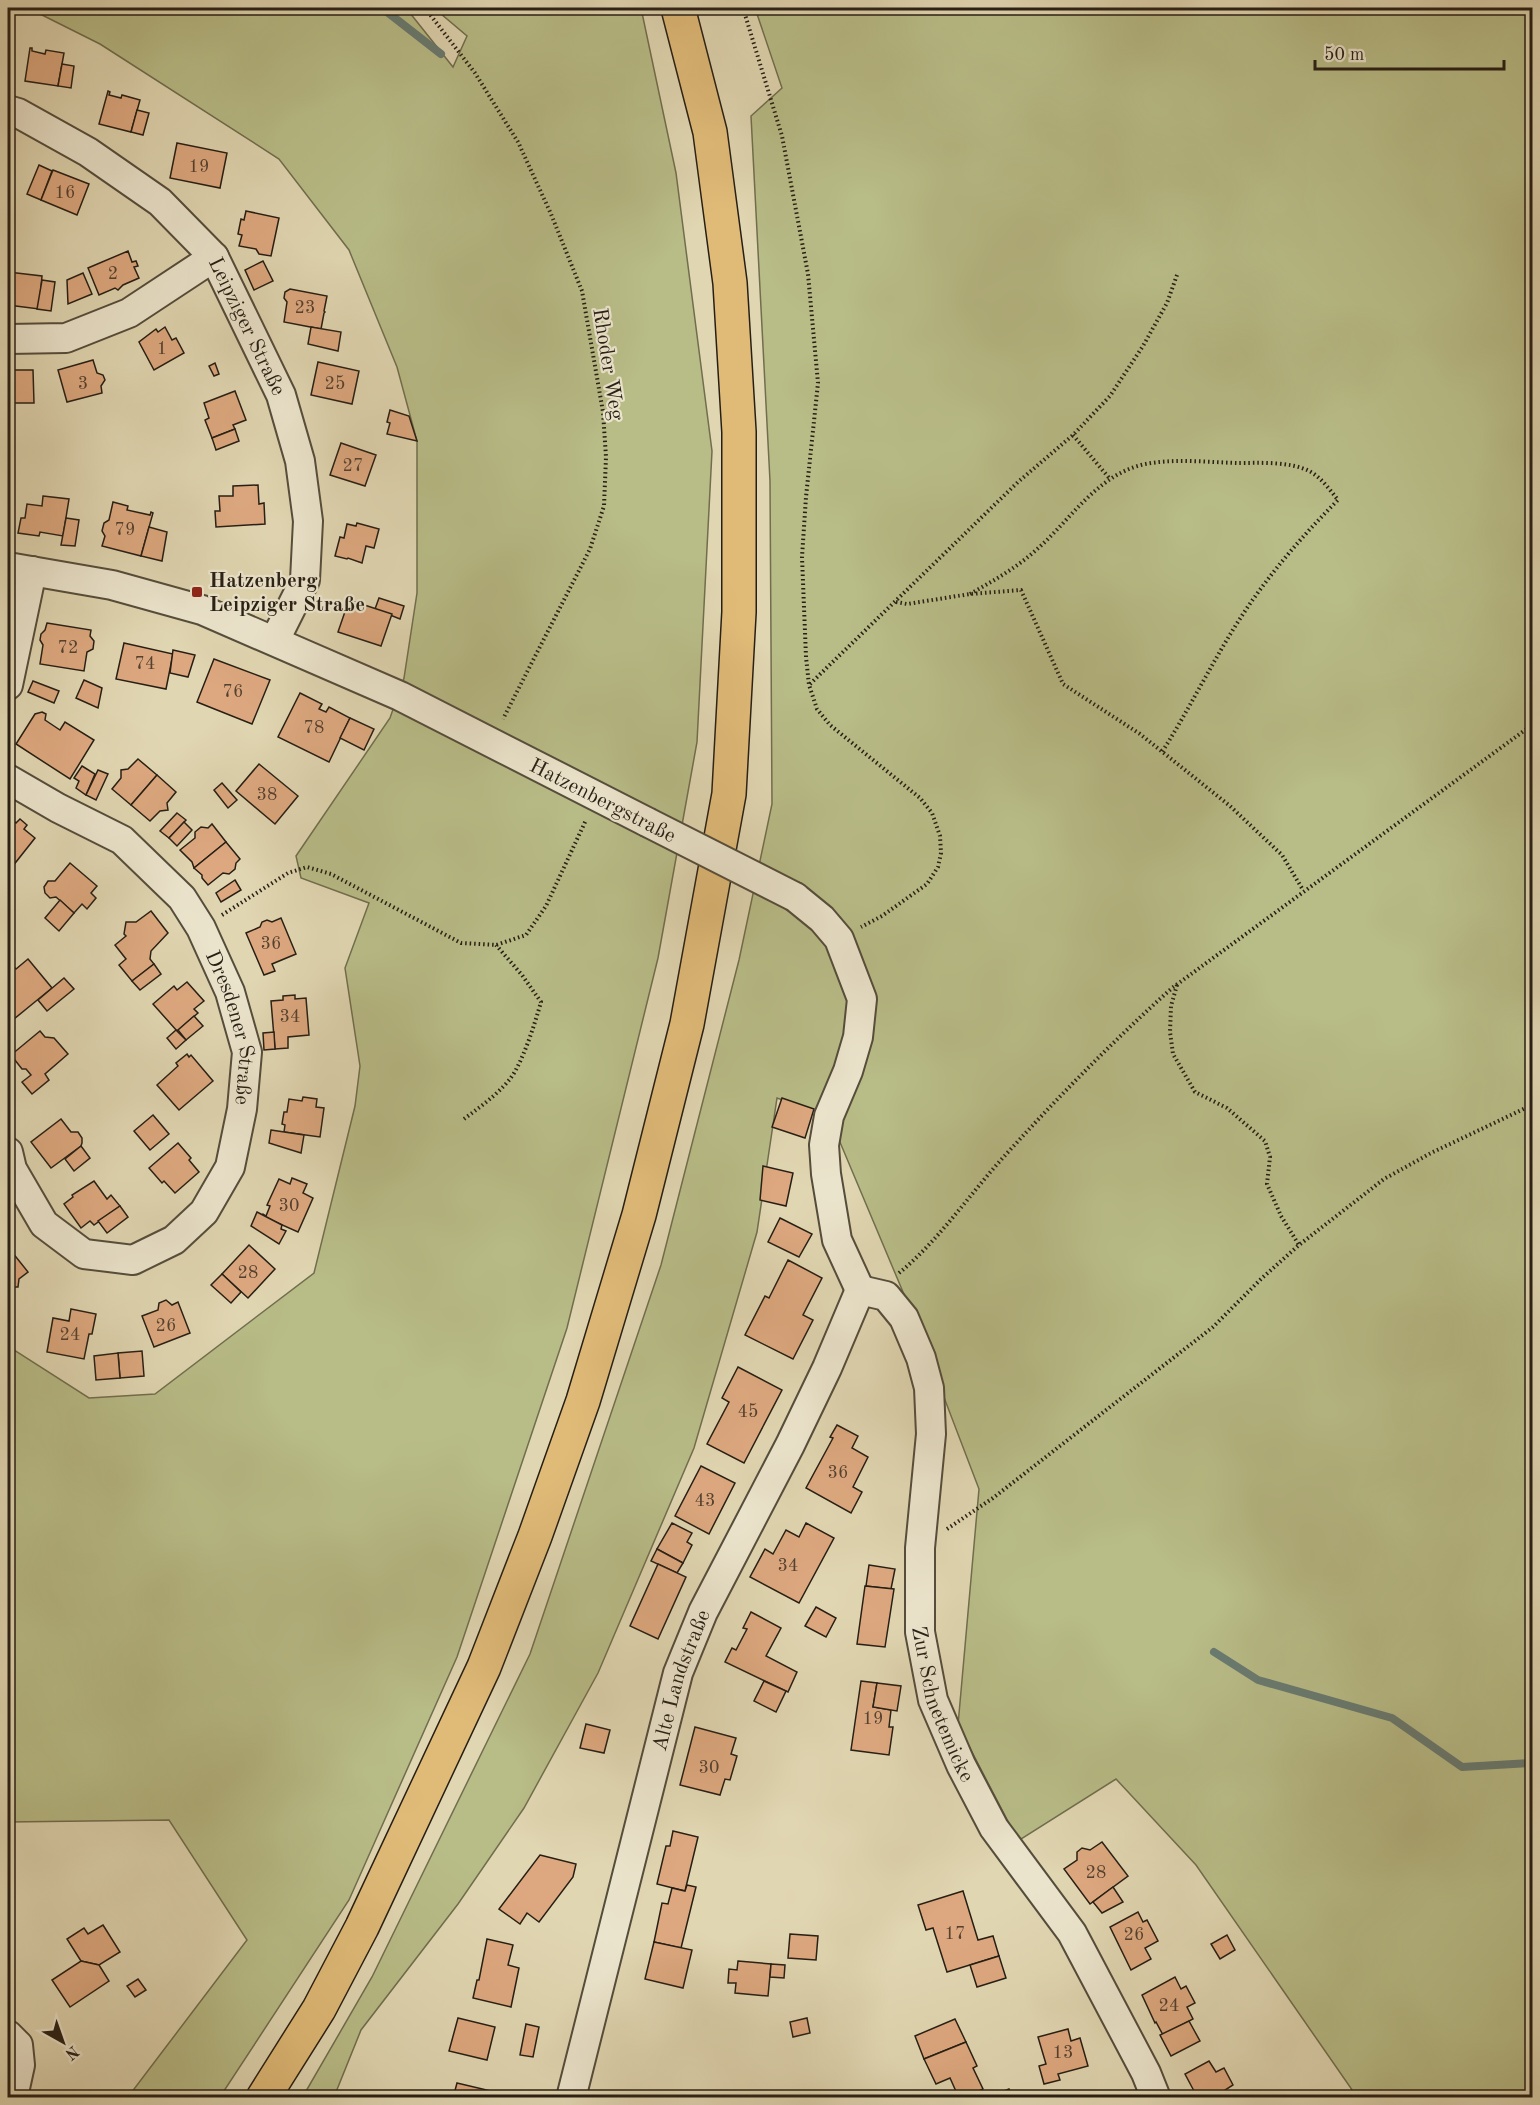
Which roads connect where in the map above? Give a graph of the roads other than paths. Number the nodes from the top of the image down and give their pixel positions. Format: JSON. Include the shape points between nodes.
{"nodes":[{"id":1,"x":678,"y":8,"type":"edge"},
{"id":2,"x":8,"y":110,"type":"edge"},
{"id":3,"x":214,"y":256,"type":"junction"},
{"id":4,"x":8,"y":339,"type":"edge"},
{"id":5,"x":20,"y":569,"type":"edge"},
{"id":6,"x":275,"y":640,"type":"junction"},
{"id":7,"x":8,"y":685,"type":"edge"},
{"id":8,"x":8,"y":779,"type":"edge"},
{"id":9,"x":8,"y":1152,"type":"edge"},
{"id":10,"x":860,"y":1290,"type":"junction"},
{"id":11,"x":8,"y":2035,"type":"edge"},
{"id":12,"x":11,"y":2097,"type":"edge"},
{"id":13,"x":263,"y":2097,"type":"edge"},
{"id":14,"x":571,"y":2097,"type":"edge"},
{"id":15,"x":1156,"y":2097,"type":"edge"}],
"edges":[{"from":1,"to":13,"type":"main road","via":[[710,132],[730,283],[739,432],[739,612],[729,794],[687,1024],[639,1215],[583,1401],[484,1667],[362,1927],[319,2009]]},
{"from":2,"to":3,"type":"street","name":"Leipziger Straße","via":[[88,152],[160,202]]},
{"from":3,"to":4,"type":"street","via":[[129,313],[66,338]]},
{"from":3,"to":6,"type":"street","name":"Leipziger Straße","via":[[281,395],[300,461],[308,521],[305,580]]},
{"from":5,"to":6,"type":"street","name":"Hatzenbergstraße","via":[[112,585],[202,610]]},
{"from":5,"to":7,"type":"street"},
{"from":6,"to":10,"type":"street","name":"Hatzenbergstraße","bridge":true,"via":[[491,741],[795,897],[822,919],[839,939],[862,999],[858,1037],[829,1116],[824,1145],[837,1240]]},
{"from":8,"to":9,"type":"street","name":"Dresdener Straße","via":[[122,840],[182,898],[201,928],[230,992],[247,1052],[242,1108],[230,1167],[204,1212],[174,1239],[133,1260],[84,1254],[44,1224],[12,1170]]},
{"from":10,"to":14,"type":"street","name":"Alte Landstraße","via":[[823,1378],[703,1612],[678,1674]]},
{"from":10,"to":15,"type":"street","name":"Zur Schnetemicke","via":[[886,1296],[904,1318],[929,1388],[931,1434],[920,1548],[920,1632],[933,1700],[994,1828],[1072,1934]]},
{"from":11,"to":12,"type":"street","via":[[18,2045],[20,2065]]}]}
